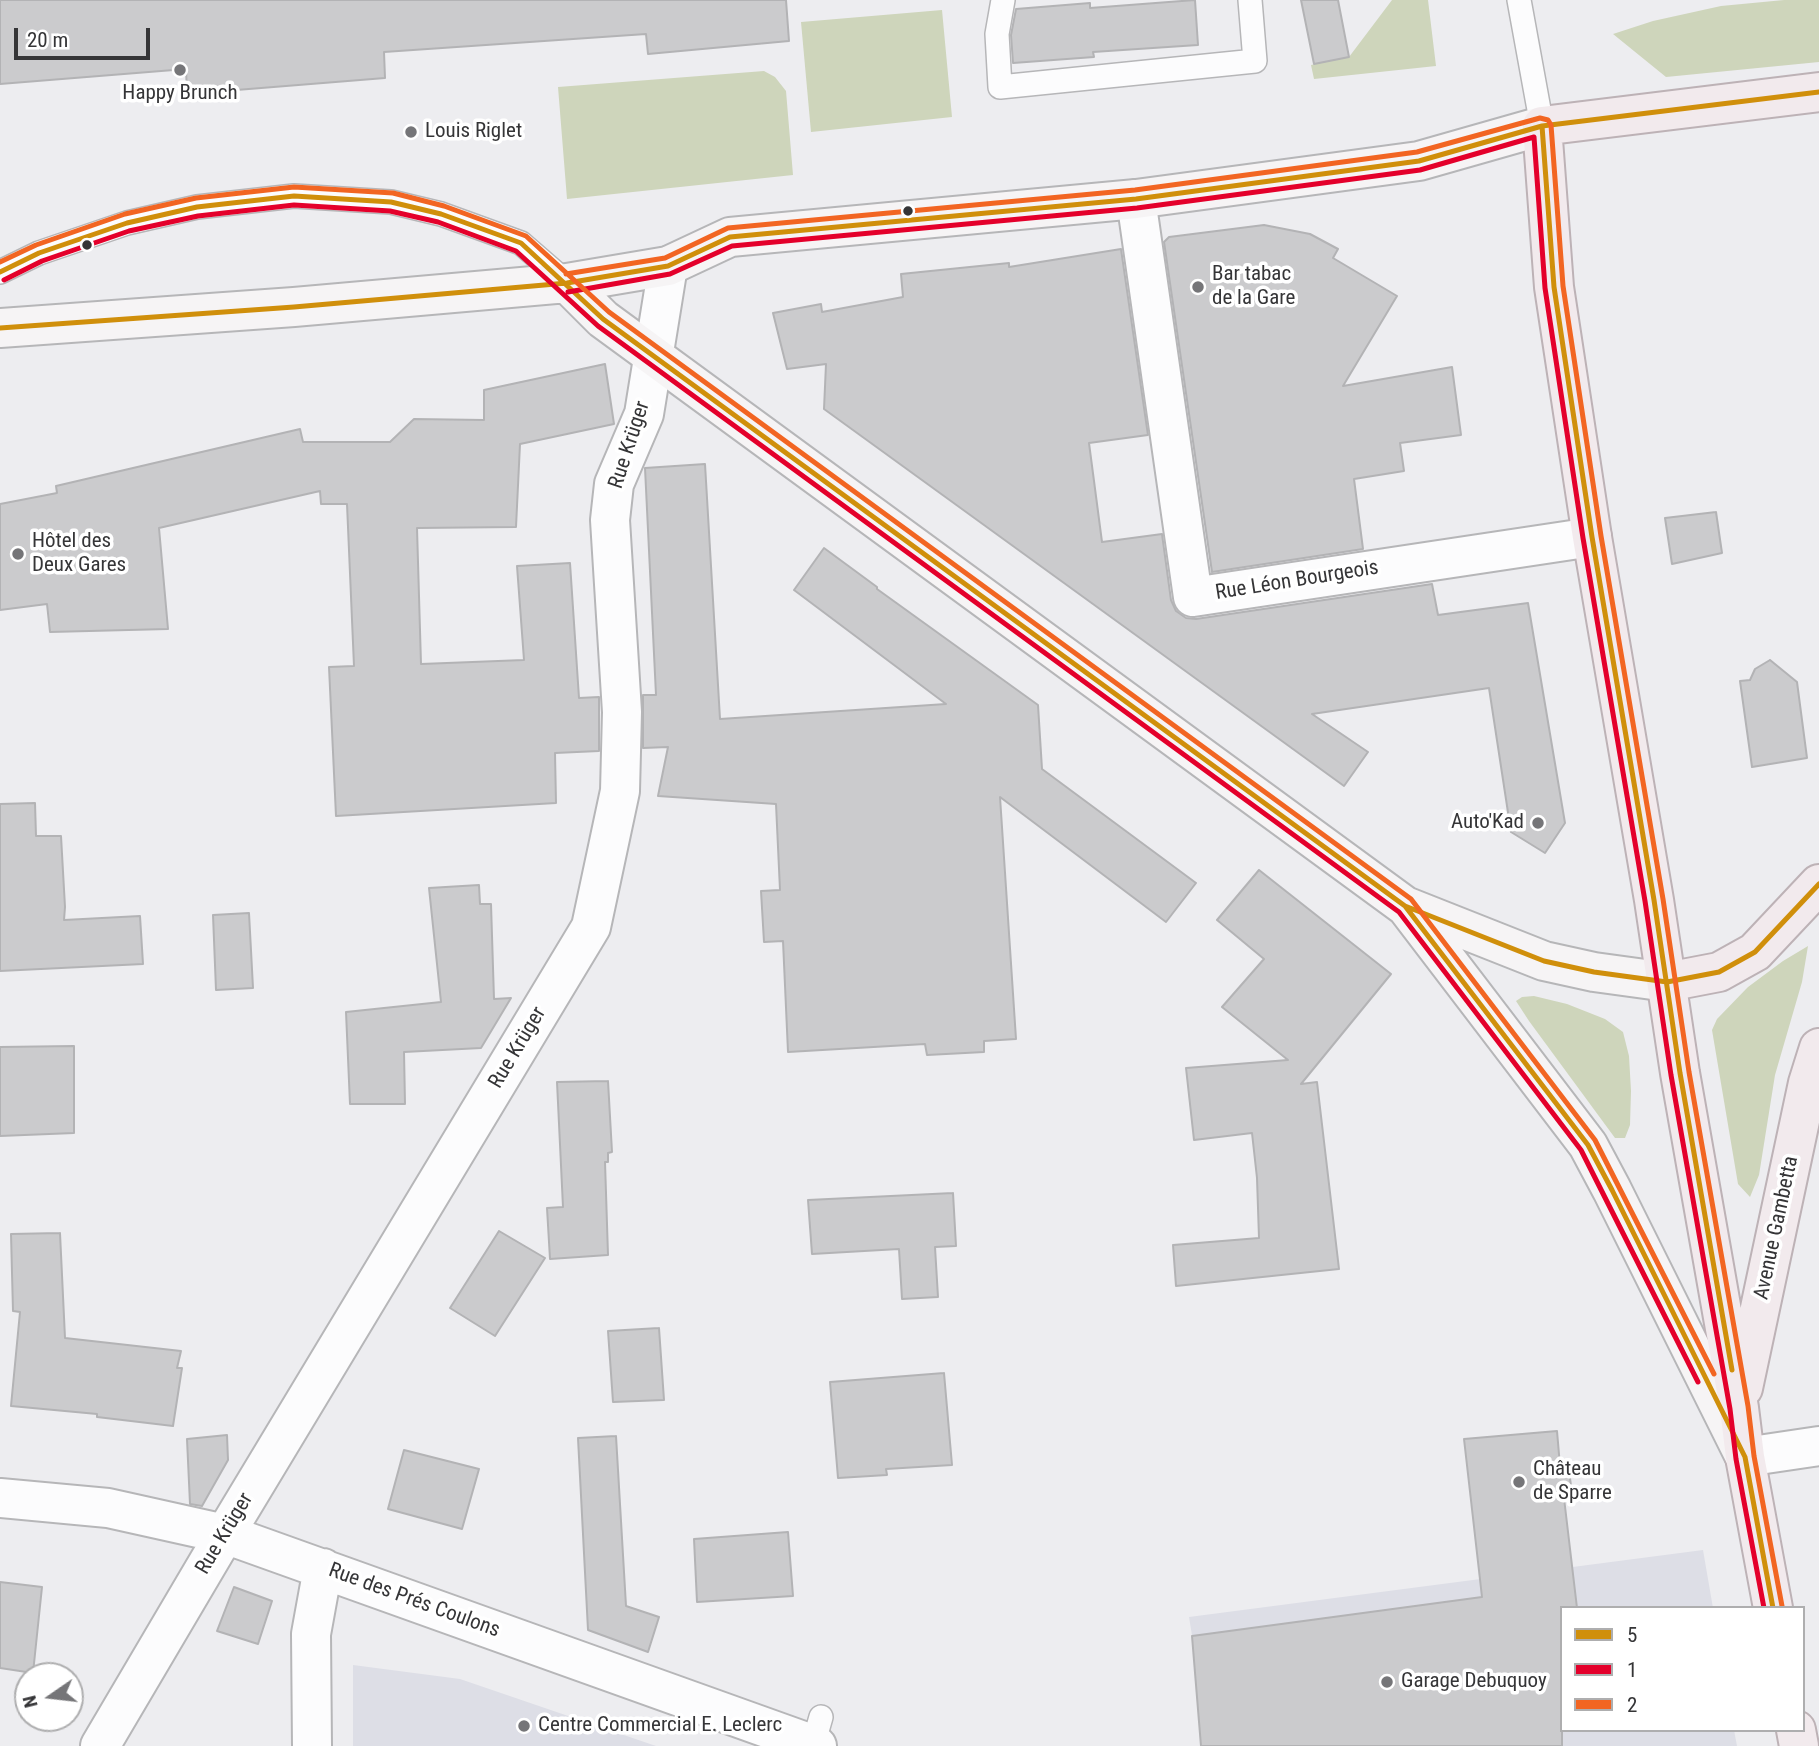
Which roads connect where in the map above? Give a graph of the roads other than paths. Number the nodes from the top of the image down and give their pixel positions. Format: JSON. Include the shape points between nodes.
{"nodes":[{"id":1,"x":1003,"y":0,"type":"edge"},
{"id":2,"x":1250,"y":0,"type":"edge"},
{"id":3,"x":1520,"y":0,"type":"edge"},
{"id":4,"x":1819,"y":92,"type":"edge"},
{"id":5,"x":1542,"y":125,"type":"junction"},
{"id":6,"x":1136,"y":199,"type":"junction"},
{"id":7,"x":668,"y":266,"type":"junction"},
{"id":8,"x":0,"y":272,"type":"edge"},
{"id":9,"x":567,"y":283,"type":"junction"},
{"id":10,"x":0,"y":328,"type":"edge"},
{"id":11,"x":653,"y":355,"type":"junction"},
{"id":12,"x":1592,"y":537,"type":"junction"},
{"id":13,"x":1819,"y":884,"type":"edge"},
{"id":14,"x":1405,"y":906,"type":"junction"},
{"id":15,"x":1667,"y":982,"type":"junction"},
{"id":16,"x":1819,"y":1048,"type":"edge"},
{"id":17,"x":1739,"y":1408,"type":"junction"},
{"id":18,"x":1819,"y":1446,"type":"edge"},
{"id":19,"x":1745,"y":1457,"type":"junction"},
{"id":20,"x":0,"y":1498,"type":"edge"},
{"id":21,"x":225,"y":1534,"type":"junction"},
{"id":22,"x":323,"y":1568,"type":"junction"},
{"id":23,"x":1773,"y":1606,"type":"edge"},
{"id":24,"x":817,"y":1736,"type":"edge"},
{"id":25,"x":100,"y":1746,"type":"edge"},
{"id":26,"x":312,"y":1746,"type":"edge"}],
"edges":[{"from":1,"to":2,"type":"lane","via":[[997,34],[1000,87],[1255,61]]},
{"from":3,"to":5,"type":"lane"},
{"from":4,"to":5,"type":"main road"},
{"from":5,"to":6,"type":"main road","via":[[1419,161]]},
{"from":5,"to":12,"type":"main road","name":"Avenue Gambetta","via":[[1554,287]]},
{"from":6,"to":7,"type":"main road","via":[[730,237]]},
{"from":6,"to":12,"type":"street","name":"Rue Léon Bourgeois","via":[[1193,597]]},
{"from":7,"to":9,"type":"main road"},
{"from":7,"to":11,"type":"street","name":"Rue Krüger"},
{"from":8,"to":9,"type":"lane","via":[[38,253],[127,223],[197,207],[294,196],[391,202],[441,214],[521,243]]},
{"from":9,"to":10,"type":"main road"},
{"from":9,"to":11,"type":"main road","via":[[604,319]]},
{"from":11,"to":14,"type":"main road"},
{"from":11,"to":21,"type":"street","name":"Rue Krüger","via":[[643,414],[614,484],[610,520],[622,712],[620,791],[591,926]]},
{"from":12,"to":15,"type":"main road","name":"Avenue Gambetta"},
{"from":13,"to":15,"type":"main road","via":[[1755,952],[1719,972]]},
{"from":14,"to":15,"type":"main road","via":[[1544,961]]},
{"from":14,"to":19,"type":"main road","via":[[1588,1145]]},
{"from":15,"to":17,"type":"main road","name":"Avenue Gambetta"},
{"from":16,"to":17,"type":"main road","name":"Avenue Gambetta"},
{"from":17,"to":19,"type":"main road","name":"Avenue Gambetta"},
{"from":18,"to":19,"type":"street"},
{"from":19,"to":23,"type":"main road","name":"Avenue Gambetta"},
{"from":20,"to":21,"type":"street","name":"Rue des Prés Coulons","via":[[108,1508]]},
{"from":21,"to":22,"type":"street","name":"Rue des Prés Coulons"},
{"from":21,"to":25,"type":"street","name":"Rue Krüger"},
{"from":22,"to":24,"type":"street","name":"Rue des Prés Coulons"},
{"from":22,"to":26,"type":"street","via":[[311,1634]]}]}
